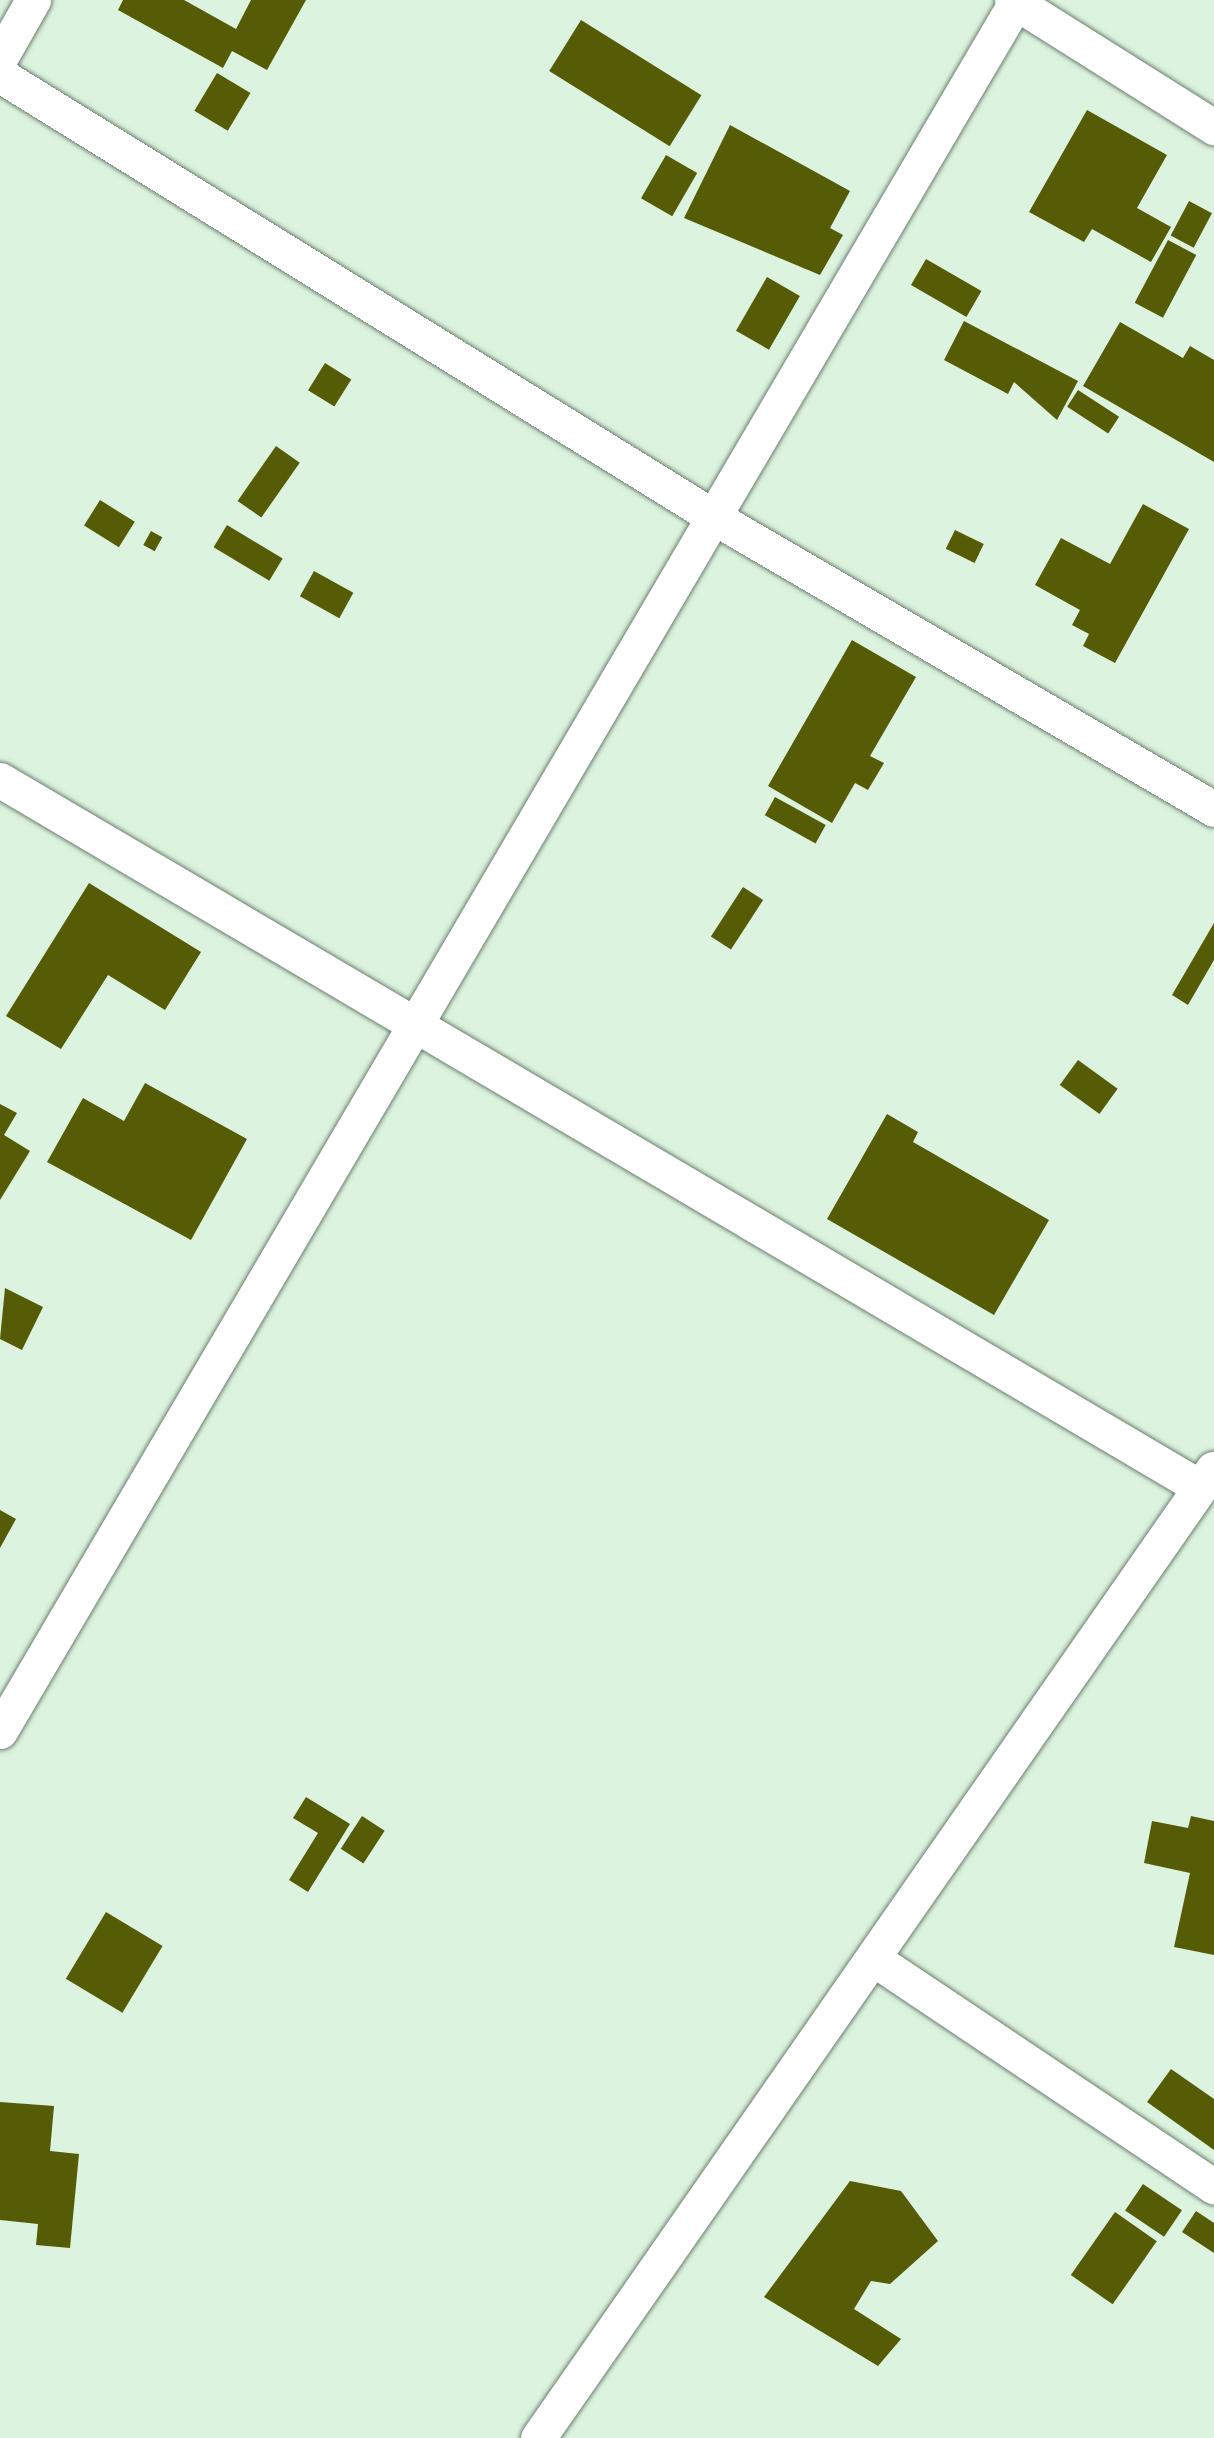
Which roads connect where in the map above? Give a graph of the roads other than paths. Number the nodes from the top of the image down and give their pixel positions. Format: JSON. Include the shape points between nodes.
{"nodes":[{"id":1,"x":33,"y":0,"type":"edge"},
{"id":2,"x":1015,"y":1,"type":"edge"},
{"id":3,"x":0,"y":58,"type":"edge"},
{"id":4,"x":0,"y":76,"type":"edge"},
{"id":5,"x":1214,"y":127,"type":"edge"},
{"id":6,"x":712,"y":516,"type":"junction"},
{"id":7,"x":0,"y":780,"type":"edge"},
{"id":8,"x":1214,"y":809,"type":"edge"},
{"id":9,"x":418,"y":1027,"type":"junction"},
{"id":10,"x":1207,"y":1478,"type":"edge"},
{"id":11,"x":0,"y":1731,"type":"edge"},
{"id":12,"x":874,"y":1959,"type":"junction"},
{"id":13,"x":1214,"y":2187,"type":"edge"},
{"id":14,"x":538,"y":2438,"type":"edge"}],
"edges":[{"from":1,"to":3,"type":"street"},
{"from":2,"to":5,"type":"street"},
{"from":2,"to":6,"type":"street"},
{"from":4,"to":6,"type":"street"},
{"from":6,"to":8,"type":"street"},
{"from":6,"to":9,"type":"street"},
{"from":7,"to":9,"type":"street"},
{"from":9,"to":10,"type":"street"},
{"from":9,"to":11,"type":"street"},
{"from":10,"to":12,"type":"street"},
{"from":12,"to":13,"type":"street"},
{"from":12,"to":14,"type":"street"}]}
